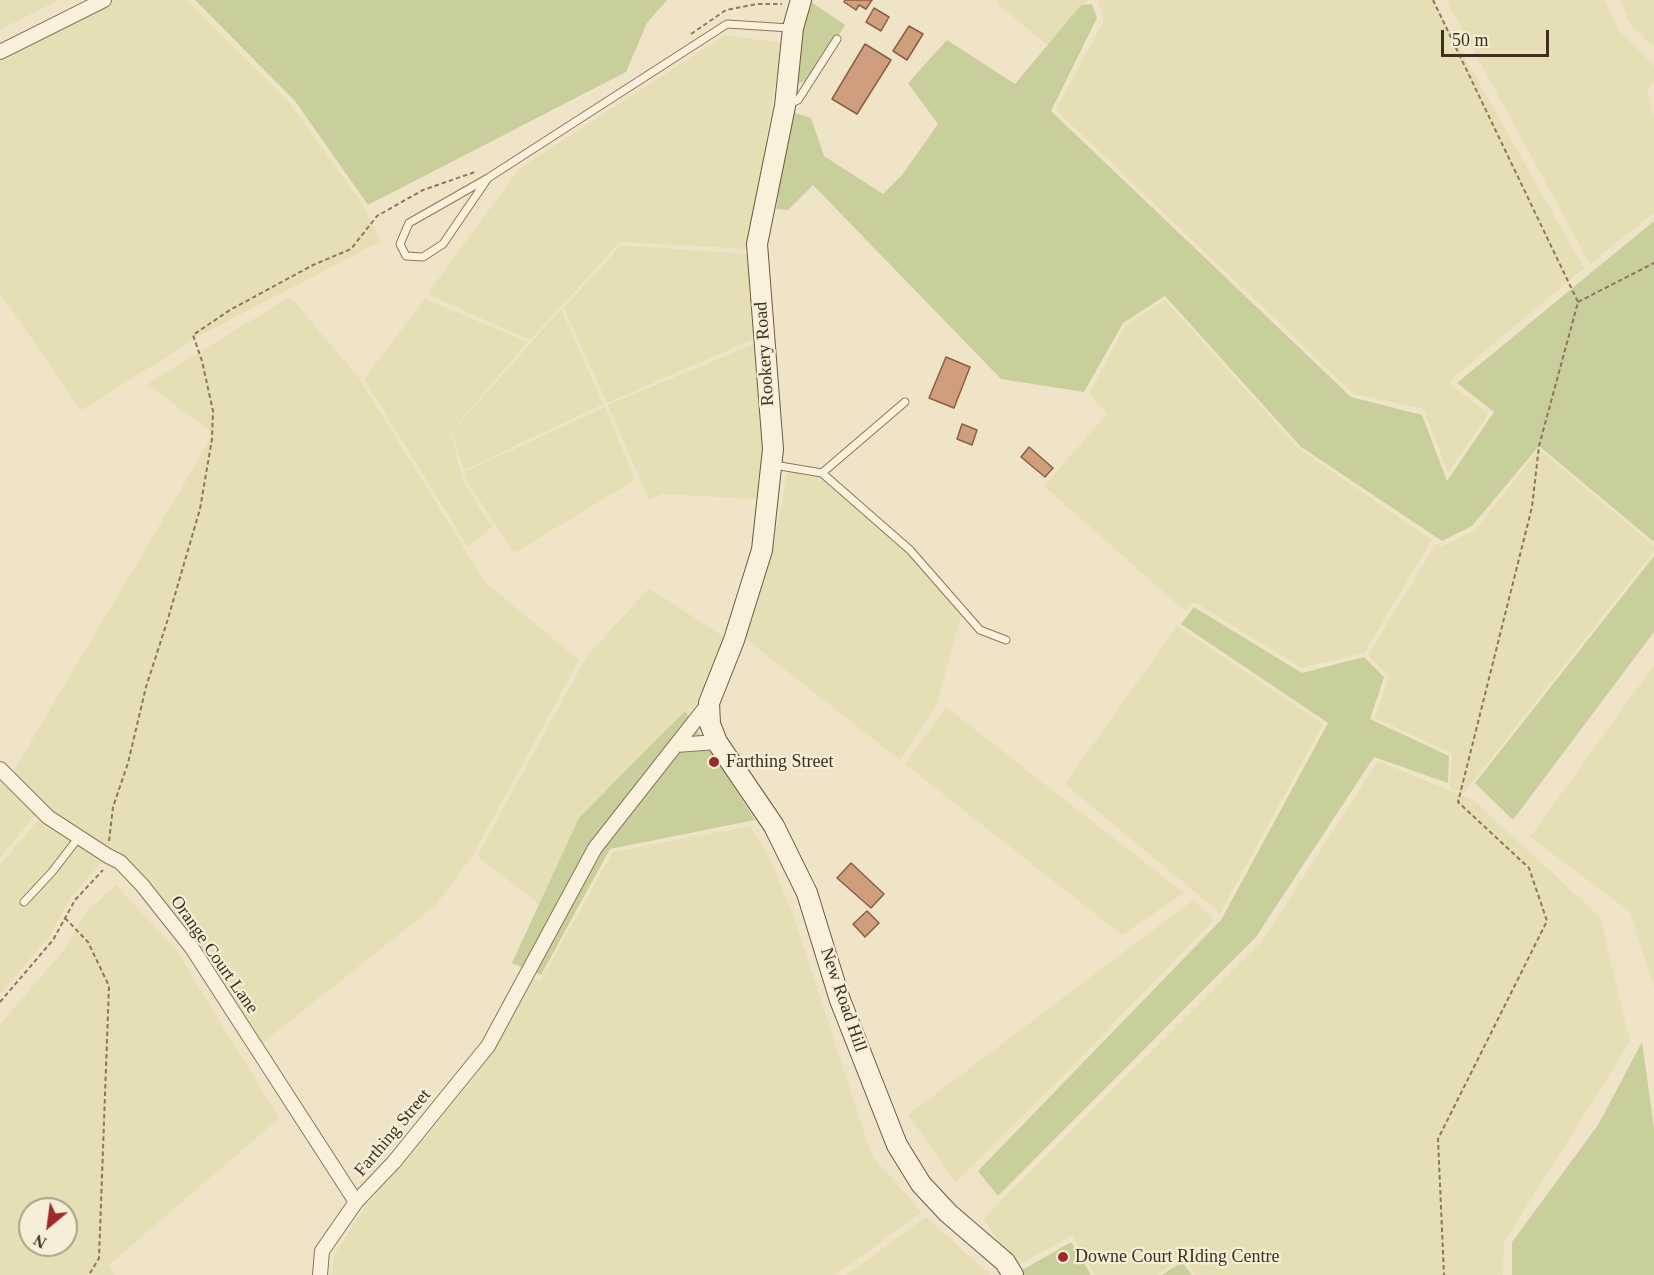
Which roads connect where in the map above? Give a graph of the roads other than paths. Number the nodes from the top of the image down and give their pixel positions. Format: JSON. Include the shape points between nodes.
{"nodes":[{"id":1,"x":104,"y":0,"type":"edge"},
{"id":2,"x":800,"y":2,"type":"edge"},
{"id":3,"x":793,"y":28,"type":"junction"},
{"id":4,"x":837,"y":39,"type":"dead end"},
{"id":5,"x":0,"y":52,"type":"edge"},
{"id":6,"x":785,"y":106,"type":"junction"},
{"id":7,"x":488,"y":178,"type":"junction"},
{"id":8,"x":905,"y":402,"type":"dead end"},
{"id":9,"x":771,"y":465,"type":"junction"},
{"id":10,"x":822,"y":473,"type":"junction"},
{"id":11,"x":1006,"y":640,"type":"dead end"},
{"id":12,"x":709,"y":703,"type":"junction"},
{"id":13,"x":717,"y":742,"type":"junction"},
{"id":14,"x":676,"y":745,"type":"junction"},
{"id":15,"x":0,"y":769,"type":"edge"},
{"id":16,"x":79,"y":837,"type":"junction"},
{"id":17,"x":24,"y":902,"type":"dead end"},
{"id":18,"x":356,"y":1202,"type":"junction"},
{"id":19,"x":320,"y":1275,"type":"edge"},
{"id":20,"x":1013,"y":1275,"type":"edge"}],
"edges":[{"from":1,"to":5,"type":"street"},
{"from":2,"to":3,"type":"street","name":"Rookery Road"},
{"from":3,"to":6,"type":"street","name":"Rookery Road"},
{"from":3,"to":7,"type":"lane","via":[[727,24]]},
{"from":4,"to":6,"type":"lane","via":[[798,100]]},
{"from":6,"to":9,"type":"street","name":"Rookery Road","via":[[757,244],[773,449]]},
{"from":7,"to":7,"type":"lane","via":[[409,223],[400,244],[406,256],[423,257],[444,244]]},
{"from":8,"to":10,"type":"lane"},
{"from":9,"to":10,"type":"lane"},
{"from":9,"to":12,"type":"street","name":"Rookery Road","via":[[762,550],[734,640]]},
{"from":10,"to":11,"type":"lane","via":[[910,550],[980,630]]},
{"from":12,"to":13,"type":"street","name":"New Road Hill","via":[[710,724]]},
{"from":12,"to":14,"type":"street","name":"Farthing Street"},
{"from":13,"to":14,"type":"street"},
{"from":13,"to":20,"type":"street","name":"New Road Hill","via":[[774,826],[807,893],[840,1000],[897,1145],[921,1184],[1005,1262]]},
{"from":14,"to":18,"type":"street","name":"Farthing Street","via":[[595,848],[488,1046],[394,1162]]},
{"from":15,"to":16,"type":"street","name":"Orange Court Lane","via":[[48,817]]},
{"from":16,"to":17,"type":"lane"},
{"from":16,"to":18,"type":"street","name":"Orange Court Lane","via":[[114,859],[142,885],[192,948]]},
{"from":18,"to":19,"type":"street","name":"Farthing Street","via":[[322,1251]]}]}
